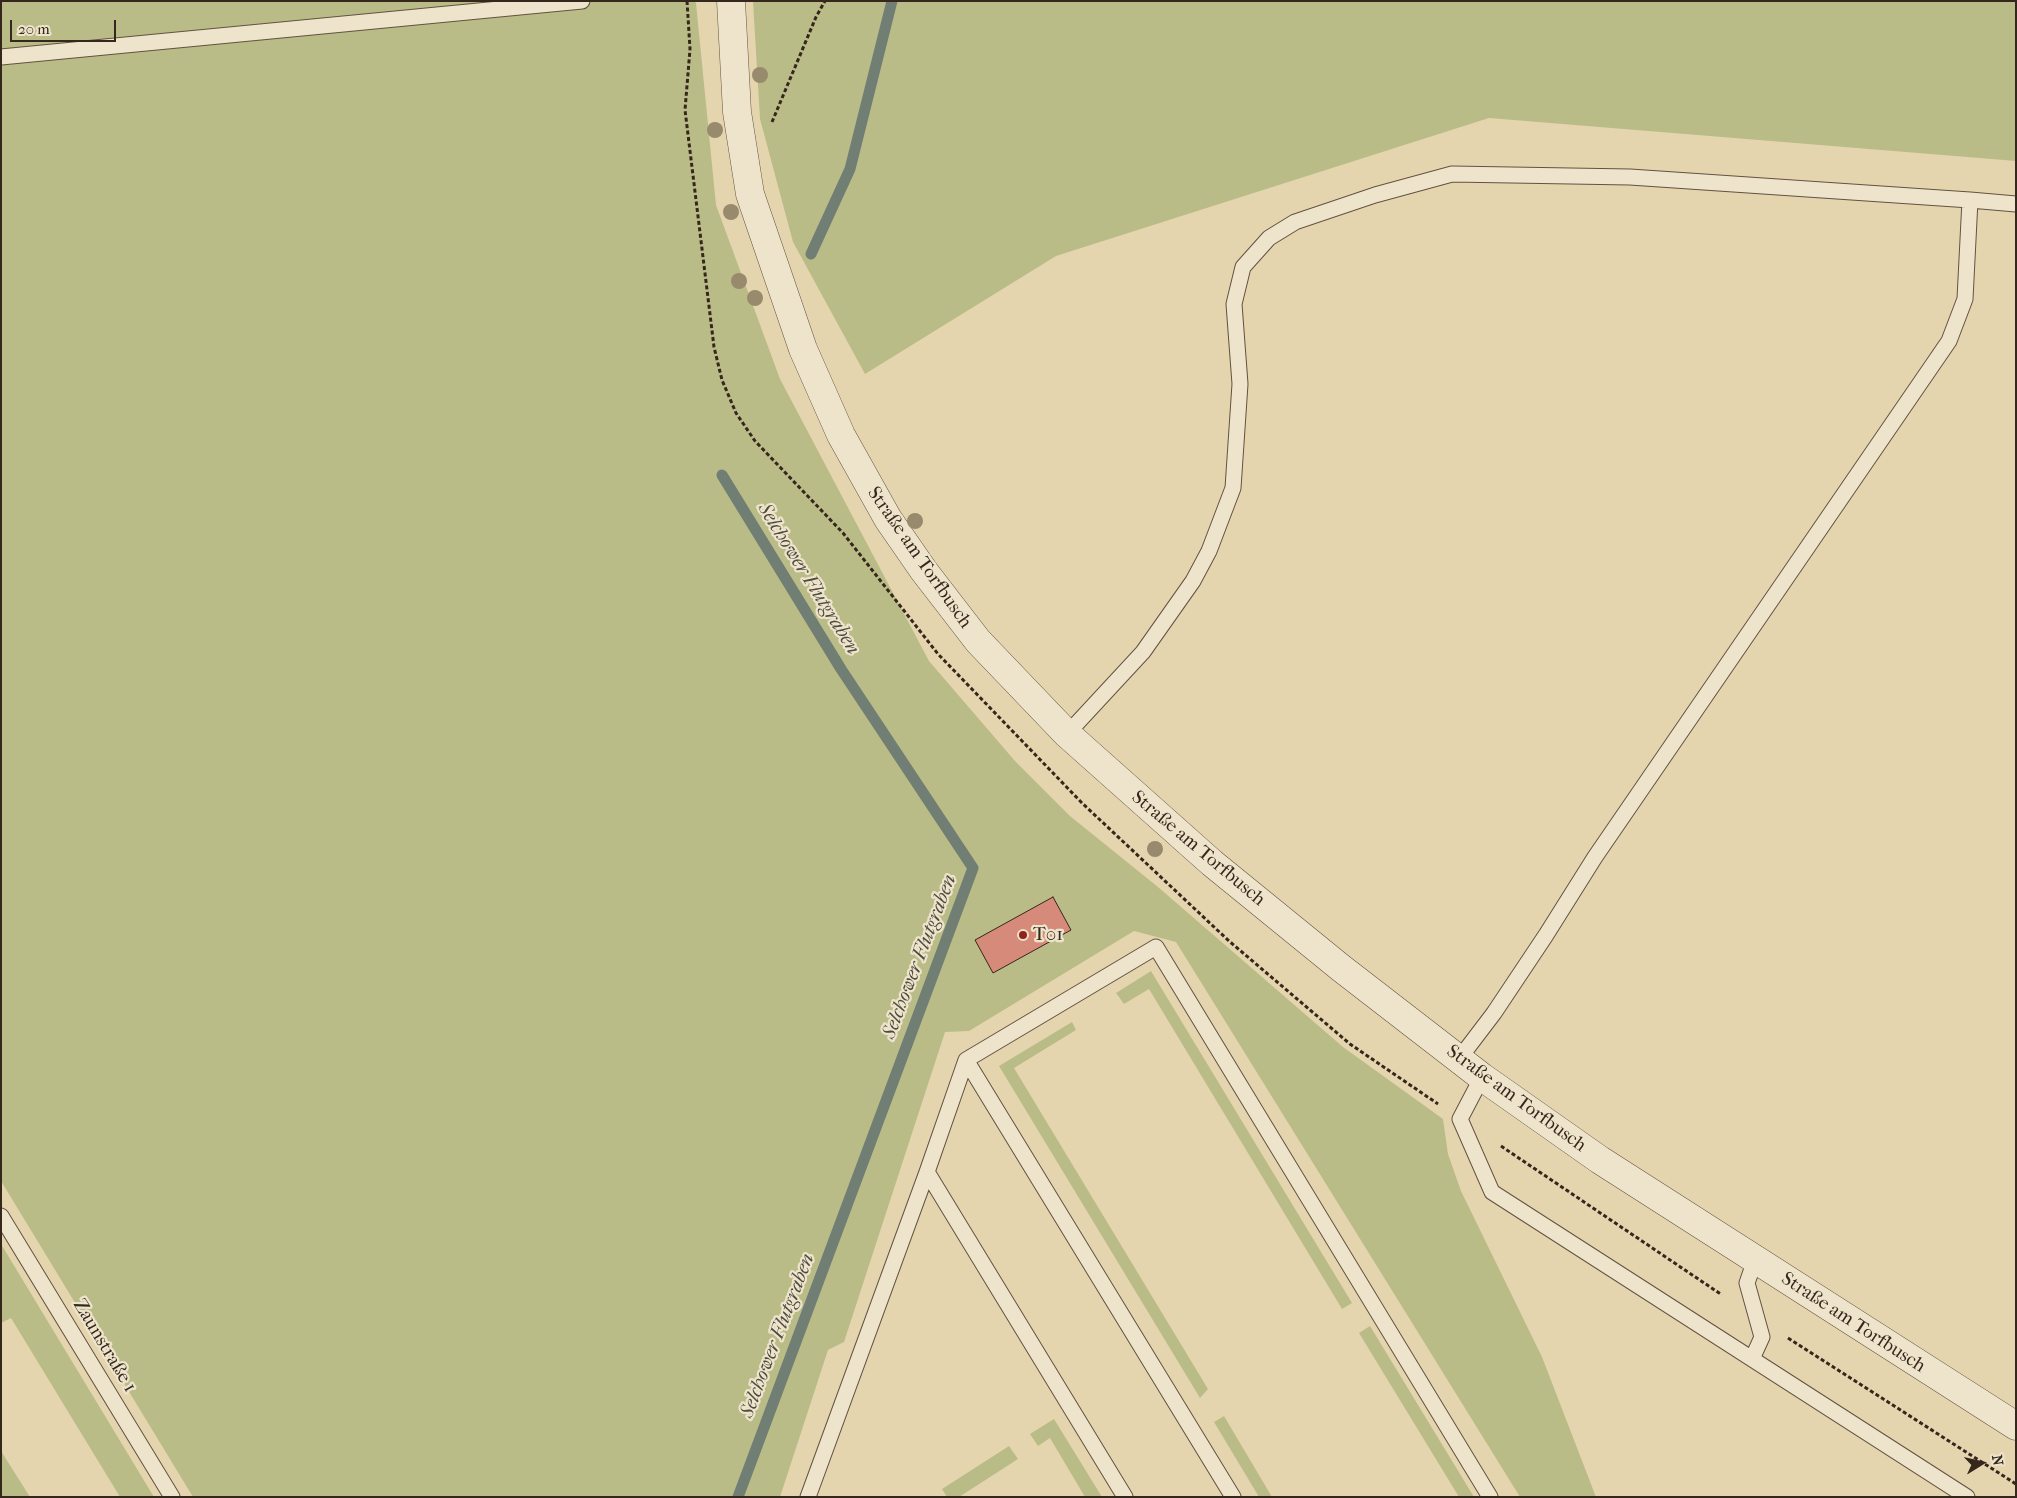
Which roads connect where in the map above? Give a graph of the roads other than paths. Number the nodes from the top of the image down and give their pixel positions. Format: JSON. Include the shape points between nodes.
{"nodes":[{"id":1,"x":582,"y":1,"type":"edge"},
{"id":2,"x":731,"y":1,"type":"edge"},
{"id":3,"x":1,"y":57,"type":"edge"},
{"id":4,"x":1970,"y":200,"type":"junction"},
{"id":5,"x":2016,"y":204,"type":"edge"},
{"id":6,"x":1067,"y":734,"type":"junction"},
{"id":7,"x":1459,"y":1059,"type":"junction"},
{"id":8,"x":966,"y":1060,"type":"junction"},
{"id":9,"x":1482,"y":1077,"type":"junction"},
{"id":10,"x":927,"y":1172,"type":"junction"},
{"id":11,"x":1,"y":1216,"type":"edge"},
{"id":12,"x":1755,"y":1260,"type":"junction"},
{"id":13,"x":1752,"y":1359,"type":"junction"},
{"id":14,"x":2016,"y":1426,"type":"edge"},
{"id":15,"x":172,"y":1497,"type":"edge"},
{"id":16,"x":808,"y":1497,"type":"edge"},
{"id":17,"x":1125,"y":1497,"type":"edge"},
{"id":18,"x":1233,"y":1497,"type":"edge"},
{"id":19,"x":1490,"y":1497,"type":"edge"},
{"id":20,"x":1967,"y":1497,"type":"edge"}],
"edges":[{"from":1,"to":3,"type":"lane"},
{"from":2,"to":6,"type":"street","name":"Straße am Torfbusch","via":[[737,112],[750,194],[803,349],[830,411],[888,520],[924,571],[978,642]]},
{"from":4,"to":5,"type":"lane"},
{"from":4,"to":6,"type":"lane","via":[[1630,177],[1452,174],[1295,222],[1269,238],[1243,267],[1234,304],[1240,384],[1233,488],[1209,551],[1193,581],[1143,652]]},
{"from":4,"to":7,"type":"lane","via":[[1965,299],[1949,341],[1595,857],[1494,1013]]},
{"from":6,"to":7,"type":"street","name":"Straße am Torfbusch","via":[[1212,863],[1340,968]]},
{"from":7,"to":9,"type":"street","name":"Straße am Torfbusch"},
{"from":8,"to":10,"type":"lane"},
{"from":8,"to":18,"type":"lane"},
{"from":8,"to":19,"type":"lane","via":[[1156,947]]},
{"from":9,"to":12,"type":"street","name":"Straße am Torfbusch","via":[[1600,1160]]},
{"from":9,"to":13,"type":"lane","via":[[1460,1119],[1492,1192]]},
{"from":10,"to":16,"type":"lane"},
{"from":10,"to":17,"type":"lane"},
{"from":11,"to":15,"type":"lane","name":"Zaunstraße 1"},
{"from":12,"to":13,"type":"lane","via":[[1747,1283],[1762,1337]]},
{"from":12,"to":14,"type":"street","name":"Straße am Torfbusch"},
{"from":13,"to":20,"type":"lane"}]}
